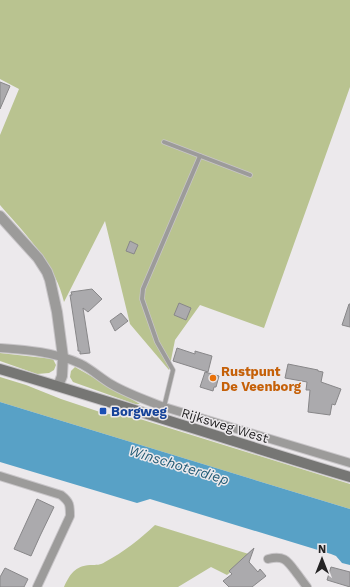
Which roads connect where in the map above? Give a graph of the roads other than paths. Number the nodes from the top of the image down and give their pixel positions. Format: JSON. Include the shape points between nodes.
{"nodes":[{"id":1,"x":164,"y":142,"type":"dead end"},
{"id":2,"x":200,"y":156,"type":"junction"},
{"id":3,"x":250,"y":175,"type":"dead end"},
{"id":4,"x":0,"y":216,"type":"edge"},
{"id":5,"x":0,"y":348,"type":"edge"},
{"id":6,"x":63,"y":357,"type":"junction"},
{"id":7,"x":0,"y":369,"type":"edge"},
{"id":8,"x":58,"y":386,"type":"junction"},
{"id":9,"x":164,"y":407,"type":"junction"},
{"id":10,"x":350,"y":462,"type":"edge"},
{"id":11,"x":0,"y":476,"type":"edge"},
{"id":12,"x":350,"y":477,"type":"edge"},
{"id":13,"x":268,"y":559,"type":"dead end"},
{"id":14,"x":37,"y":587,"type":"edge"},
{"id":15,"x":307,"y":587,"type":"edge"}],
"edges":[{"from":1,"to":2,"type":"lane"},
{"from":2,"to":3,"type":"lane"},
{"from":2,"to":9,"type":"lane","via":[[143,289],[142,299],[157,342],[173,370]]},
{"from":4,"to":6,"type":"street","via":[[38,258],[50,280]]},
{"from":5,"to":6,"type":"street","via":[[38,351]]},
{"from":6,"to":8,"type":"street","via":[[62,376]]},
{"from":6,"to":9,"type":"street","via":[[86,367],[128,394]]},
{"from":7,"to":8,"type":"main road","name":"Rijksweg West"},
{"from":8,"to":12,"type":"main road","name":"Rijksweg West"},
{"from":9,"to":10,"type":"street"},
{"from":11,"to":14,"type":"street","via":[[61,495],[68,500],[70,516]]},
{"from":13,"to":15,"type":"street","via":[[273,557],[287,561]]}]}
